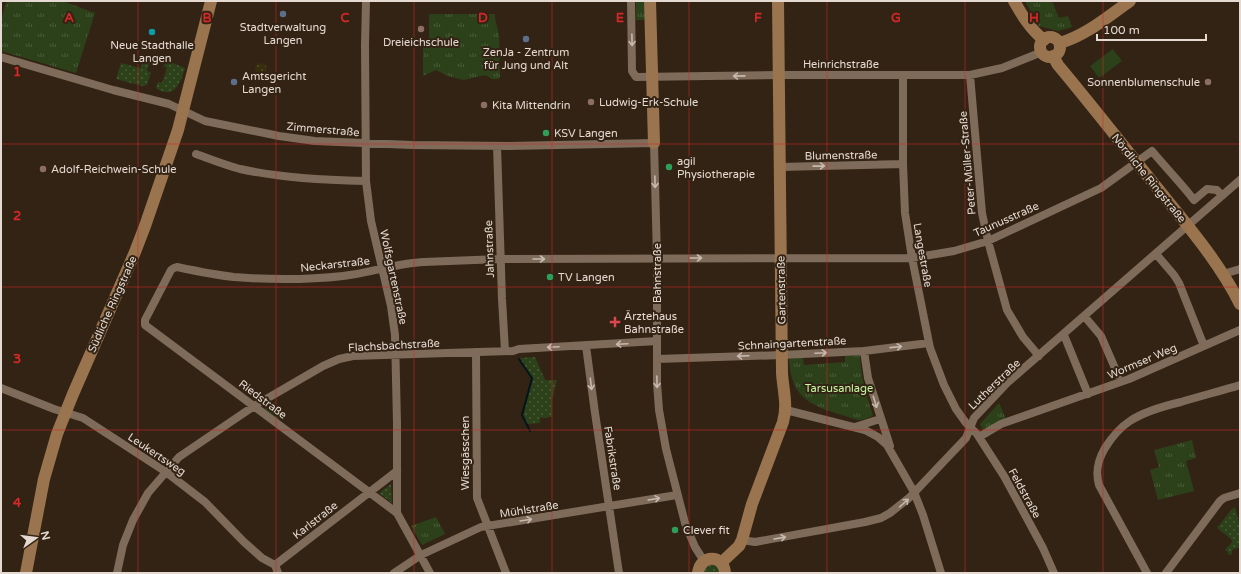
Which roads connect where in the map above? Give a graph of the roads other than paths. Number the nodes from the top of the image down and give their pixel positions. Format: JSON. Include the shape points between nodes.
{"nodes":[{"id":1,"x":211,"y":1,"type":"edge"},
{"id":2,"x":216,"y":1,"type":"edge"},
{"id":3,"x":366,"y":1,"type":"edge"},
{"id":4,"x":631,"y":1,"type":"edge"},
{"id":5,"x":650,"y":1,"type":"edge"},
{"id":6,"x":778,"y":1,"type":"edge"},
{"id":7,"x":1014,"y":1,"type":"edge"},
{"id":8,"x":1130,"y":1,"type":"edge"},
{"id":9,"x":203,"y":36,"type":"junction"},
{"id":10,"x":1044,"y":40,"type":"junction"},
{"id":11,"x":1060,"y":43,"type":"junction"},
{"id":12,"x":1048,"y":54,"type":"junction"},
{"id":13,"x":1,"y":57,"type":"edge"},
{"id":14,"x":778,"y":75,"type":"junction"},
{"id":15,"x":903,"y":75,"type":"junction"},
{"id":16,"x":970,"y":75,"type":"junction"},
{"id":17,"x":652,"y":77,"type":"junction"},
{"id":18,"x":182,"y":111,"type":"junction"},
{"id":19,"x":365,"y":143,"type":"junction"},
{"id":20,"x":654,"y":143,"type":"junction"},
{"id":21,"x":497,"y":146,"type":"junction"},
{"id":22,"x":196,"y":154,"type":"dead end"},
{"id":23,"x":1136,"y":162,"type":"junction"},
{"id":24,"x":903,"y":164,"type":"junction"},
{"id":25,"x":780,"y":167,"type":"junction"},
{"id":26,"x":1240,"y":180,"type":"edge"},
{"id":27,"x":366,"y":181,"type":"junction"},
{"id":28,"x":1222,"y":196,"type":"junction"},
{"id":29,"x":1188,"y":226,"type":"junction"},
{"id":30,"x":988,"y":241,"type":"junction"},
{"id":31,"x":1156,"y":254,"type":"junction"},
{"id":32,"x":657,"y":258,"type":"junction"},
{"id":33,"x":781,"y":258,"type":"junction"},
{"id":34,"x":912,"y":258,"type":"junction"},
{"id":35,"x":500,"y":259,"type":"junction"},
{"id":36,"x":382,"y":269,"type":"junction"},
{"id":37,"x":1240,"y":269,"type":"edge"},
{"id":38,"x":1224,"y":274,"type":"junction"},
{"id":39,"x":1240,"y":304,"type":"edge"},
{"id":40,"x":1084,"y":317,"type":"junction"},
{"id":41,"x":144,"y":322,"type":"joint"},
{"id":42,"x":1240,"y":330,"type":"edge"},
{"id":43,"x":1064,"y":335,"type":"junction"},
{"id":44,"x":657,"y":341,"type":"junction"},
{"id":45,"x":929,"y":344,"type":"junction"},
{"id":46,"x":586,"y":346,"type":"junction"},
{"id":47,"x":1204,"y":346,"type":"junction"},
{"id":48,"x":505,"y":351,"type":"junction"},
{"id":49,"x":864,"y":351,"type":"junction"},
{"id":50,"x":476,"y":352,"type":"junction"},
{"id":51,"x":782,"y":355,"type":"junction"},
{"id":52,"x":396,"y":356,"type":"junction"},
{"id":53,"x":1039,"y":356,"type":"junction"},
{"id":54,"x":657,"y":359,"type":"junction"},
{"id":55,"x":1118,"y":374,"type":"dead end"},
{"id":56,"x":1240,"y":385,"type":"edge"},
{"id":57,"x":1,"y":388,"type":"edge"},
{"id":58,"x":1088,"y":394,"type":"junction"},
{"id":59,"x":254,"y":406,"type":"junction"},
{"id":60,"x":786,"y":410,"type":"junction"},
{"id":61,"x":66,"y":412,"type":"junction"},
{"id":62,"x":880,"y":419,"type":"junction"},
{"id":63,"x":855,"y":427,"type":"junction"},
{"id":64,"x":970,"y":427,"type":"junction"},
{"id":65,"x":979,"y":437,"type":"junction"},
{"id":66,"x":891,"y":451,"type":"junction"},
{"id":67,"x":397,"y":471,"type":"junction"},
{"id":68,"x":166,"y":472,"type":"junction"},
{"id":69,"x":369,"y":492,"type":"junction"},
{"id":70,"x":914,"y":492,"type":"junction"},
{"id":71,"x":1240,"y":493,"type":"edge"},
{"id":72,"x":677,"y":495,"type":"junction"},
{"id":73,"x":609,"y":506,"type":"junction"},
{"id":74,"x":397,"y":513,"type":"junction"},
{"id":75,"x":487,"y":526,"type":"junction"},
{"id":76,"x":742,"y":540,"type":"junction"},
{"id":77,"x":421,"y":555,"type":"junction"},
{"id":78,"x":704,"y":561,"type":"junction"},
{"id":79,"x":723,"y":568,"type":"edge"},
{"id":80,"x":276,"y":569,"type":"edge"},
{"id":81,"x":26,"y":573,"type":"edge"},
{"id":82,"x":117,"y":573,"type":"edge"},
{"id":83,"x":394,"y":573,"type":"edge"},
{"id":84,"x":430,"y":573,"type":"edge"},
{"id":85,"x":506,"y":573,"type":"edge"},
{"id":86,"x":619,"y":573,"type":"edge"},
{"id":87,"x":698,"y":573,"type":"edge"},
{"id":88,"x":941,"y":573,"type":"edge"},
{"id":89,"x":1054,"y":573,"type":"edge"},
{"id":90,"x":1147,"y":573,"type":"edge"},
{"id":91,"x":1166,"y":573,"type":"edge"}],
"edges":[{"from":1,"to":9,"type":"street","name":"Südliche Ringstraße"},
{"from":2,"to":9,"type":"street","name":"Südliche Ringstraße"},
{"from":3,"to":19,"type":"street","name":"Wolfsgartenstraße"},
{"from":4,"to":17,"type":"street","name":"Heinrichstraße","one_way":true,"via":[[632,71],[636,77]]},
{"from":5,"to":17,"type":"street","name":"Bahnstraße"},
{"from":6,"to":14,"type":"street","name":"Gartenstraße"},
{"from":7,"to":10,"type":"street","via":[[1032,29]]},
{"from":8,"to":11,"type":"street","via":[[1089,30]]},
{"from":9,"to":18,"type":"street","name":"Südliche Ringstraße"},
{"from":10,"to":11,"type":"street","via":[[1051,37]]},
{"from":10,"to":12,"type":"street","via":[[1040,47]]},
{"from":11,"to":12,"type":"street","via":[[1059,51]]},
{"from":12,"to":16,"type":"street","name":"Heinrichstraße"},
{"from":12,"to":23,"type":"street","name":"Nördliche Ringstraße"},
{"from":13,"to":18,"type":"street","name":"Zimmerstraße","via":[[113,90],[168,103]]},
{"from":14,"to":15,"type":"street","name":"Heinrichstraße"},
{"from":14,"to":17,"type":"street","name":"Heinrichstraße","one_way":true},
{"from":14,"to":25,"type":"street","name":"Gartenstraße"},
{"from":15,"to":16,"type":"street","name":"Heinrichstraße"},
{"from":15,"to":24,"type":"street","name":"Langestraße"},
{"from":16,"to":30,"type":"street","name":"Peter-Müller-Straße","via":[[982,213]]},
{"from":17,"to":20,"type":"street","name":"Bahnstraße"},
{"from":18,"to":19,"type":"street","name":"Zimmerstraße","via":[[205,121],[279,136],[315,141]]},
{"from":18,"to":61,"type":"street","name":"Südliche Ringstraße","via":[[170,155],[135,252]]},
{"from":19,"to":21,"type":"street","name":"Zimmerstraße"},
{"from":19,"to":27,"type":"street","name":"Wolfsgartenstraße"},
{"from":20,"to":21,"type":"street","name":"Zimmerstraße"},
{"from":20,"to":32,"type":"street","name":"Bahnstraße","one_way":true},
{"from":21,"to":35,"type":"street","name":"Jahnstraße"},
{"from":22,"to":27,"type":"street","via":[[225,165],[273,175]]},
{"from":23,"to":28,"type":"street","name":"Taunusstraße","via":[[1152,151],[1194,200],[1207,189],[1217,190]]},
{"from":23,"to":29,"type":"street","name":"Nördliche Ringstraße"},
{"from":23,"to":30,"type":"street","name":"Taunusstraße","via":[[1101,188]]},
{"from":25,"to":24,"type":"street","name":"Blumenstraße","one_way":true},
{"from":24,"to":34,"type":"street","name":"Langestraße","via":[[905,213]]},
{"from":25,"to":33,"type":"street","name":"Gartenstraße"},
{"from":26,"to":28,"type":"street","name":"Lutherstraße"},
{"from":27,"to":36,"type":"street","name":"Wolfsgartenstraße","via":[[371,221]]},
{"from":28,"to":29,"type":"street","name":"Lutherstraße"},
{"from":29,"to":31,"type":"street","name":"Lutherstraße"},
{"from":29,"to":38,"type":"street","name":"Nördliche Ringstraße"},
{"from":30,"to":34,"type":"street","name":"Taunusstraße","via":[[949,252]]},
{"from":30,"to":53,"type":"street","name":"Peter-Müller-Straße","via":[[1007,310],[1023,337]]},
{"from":31,"to":40,"type":"street","name":"Lutherstraße"},
{"from":31,"to":47,"type":"street","via":[[1174,275]]},
{"from":32,"to":33,"type":"street","name":"Taunusstraße","one_way":true},
{"from":35,"to":32,"type":"street","name":"Neckarstraße","one_way":true},
{"from":32,"to":44,"type":"street","name":"Bahnstraße"},
{"from":33,"to":34,"type":"street","name":"Taunusstraße"},
{"from":33,"to":51,"type":"street","name":"Gartenstraße"},
{"from":34,"to":45,"type":"street","name":"Langestraße"},
{"from":35,"to":36,"type":"street","name":"Neckarstraße","via":[[418,262]]},
{"from":35,"to":48,"type":"street","name":"Jahnstraße"},
{"from":36,"to":41,"type":"street","name":"Neckarstraße","via":[[345,276],[288,280],[233,277],[174,268]]},
{"from":36,"to":52,"type":"street","name":"Wolfsgartenstraße","via":[[392,311]]},
{"from":37,"to":38,"type":"street"},
{"from":38,"to":39,"type":"street","name":"Nördliche Ringstraße"},
{"from":40,"to":43,"type":"street","name":"Lutherstraße"},
{"from":40,"to":55,"type":"street","via":[[1101,336]]},
{"from":41,"to":59,"type":"street","name":"Riedstraße"},
{"from":42,"to":47,"type":"street","name":"Wormser Weg"},
{"from":43,"to":53,"type":"street","name":"Lutherstraße"},
{"from":43,"to":58,"type":"street"},
{"from":44,"to":46,"type":"street","name":"Flachsbachstraße","one_way":true},
{"from":44,"to":54,"type":"street","name":"Bahnstraße"},
{"from":49,"to":45,"type":"street","name":"Schnaingartenstraße","one_way":true},
{"from":45,"to":64,"type":"street","name":"Langestraße","via":[[951,400]]},
{"from":46,"to":48,"type":"street","name":"Flachsbachstraße","one_way":true},
{"from":46,"to":73,"type":"street","name":"Fabrikstraße","one_way":true},
{"from":47,"to":58,"type":"street","name":"Wormser Weg"},
{"from":48,"to":50,"type":"street","name":"Flachsbachstraße"},
{"from":51,"to":49,"type":"street","name":"Schnaingartenstraße","one_way":true},
{"from":49,"to":62,"type":"street","one_way":true,"via":[[868,378]]},
{"from":50,"to":52,"type":"street","name":"Flachsbachstraße"},
{"from":50,"to":75,"type":"street","name":"Wiesgässchen","via":[[476,495]]},
{"from":51,"to":54,"type":"street","name":"Schnaingartenstraße","one_way":true},
{"from":51,"to":60,"type":"street","name":"Gartenstraße"},
{"from":52,"to":59,"type":"street","name":"Flachsbachstraße","via":[[353,356],[332,361]]},
{"from":52,"to":67,"type":"street","name":"Wolfsgartenstraße"},
{"from":53,"to":64,"type":"street","name":"Lutherstraße","via":[[998,392],[974,418]]},
{"from":54,"to":72,"type":"street","name":"Bahnstraße","one_way":true,"via":[[660,417]]},
{"from":56,"to":90,"type":"street","via":[[1139,416],[1116,433],[1098,462],[1096,471],[1099,485]]},
{"from":57,"to":61,"type":"street","name":"Leukertsweg"},
{"from":58,"to":65,"type":"street","name":"Wormser Weg","via":[[1001,424]]},
{"from":59,"to":68,"type":"street","name":"Flachsbachstraße","via":[[182,454]]},
{"from":59,"to":69,"type":"street","name":"Riedstraße"},
{"from":60,"to":63,"type":"street"},
{"from":60,"to":76,"type":"street","name":"Gartenstraße","via":[[752,504]]},
{"from":61,"to":68,"type":"street","name":"Leukertsweg","via":[[92,423]]},
{"from":61,"to":81,"type":"street","name":"Südliche Ringstraße","via":[[47,467]]},
{"from":62,"to":63,"type":"street"},
{"from":62,"to":66,"type":"street"},
{"from":63,"to":66,"type":"street","via":[[878,437]]},
{"from":64,"to":65,"type":"street","name":"Feldstraße"},
{"from":64,"to":70,"type":"street","name":"Lutherstraße","via":[[966,438]]},
{"from":65,"to":89,"type":"street","name":"Feldstraße","via":[[1004,476]]},
{"from":66,"to":70,"type":"street"},
{"from":67,"to":69,"type":"street","name":"Karlstraße"},
{"from":67,"to":74,"type":"street","name":"Wolfsgartenstraße"},
{"from":68,"to":80,"type":"street","name":"Leukertsweg","via":[[205,502],[244,542]]},
{"from":68,"to":82,"type":"street","name":"Flachsbachstraße","via":[[148,493],[133,520],[123,545]]},
{"from":69,"to":74,"type":"street"},
{"from":69,"to":80,"type":"street","name":"Karlstraße"},
{"from":76,"to":70,"type":"street","name":"Lutherstraße","one_way":true,"via":[[755,542],[874,520],[890,513]]},
{"from":70,"to":88,"type":"street","via":[[924,515]]},
{"from":71,"to":91,"type":"street","via":[[1220,501]]},
{"from":73,"to":72,"type":"street","name":"Mühlstraße","one_way":true},
{"from":72,"to":78,"type":"street","name":"Bahnstraße","via":[[690,538]]},
{"from":75,"to":73,"type":"street","name":"Mühlstraße","one_way":true},
{"from":73,"to":86,"type":"street","name":"Fabrikstraße"},
{"from":74,"to":77,"type":"street","name":"Wolfsgartenstraße"},
{"from":75,"to":77,"type":"street","name":"Mühlstraße"},
{"from":75,"to":85,"type":"street","name":"Wiesgässchen"},
{"from":76,"to":79,"type":"street","name":"Gartenstraße"},
{"from":77,"to":83,"type":"street","name":"Mühlstraße"},
{"from":77,"to":84,"type":"street","name":"Wolfsgartenstraße"},
{"from":78,"to":79,"type":"street","via":[[715,559]]},
{"from":78,"to":87,"type":"street"}]}
